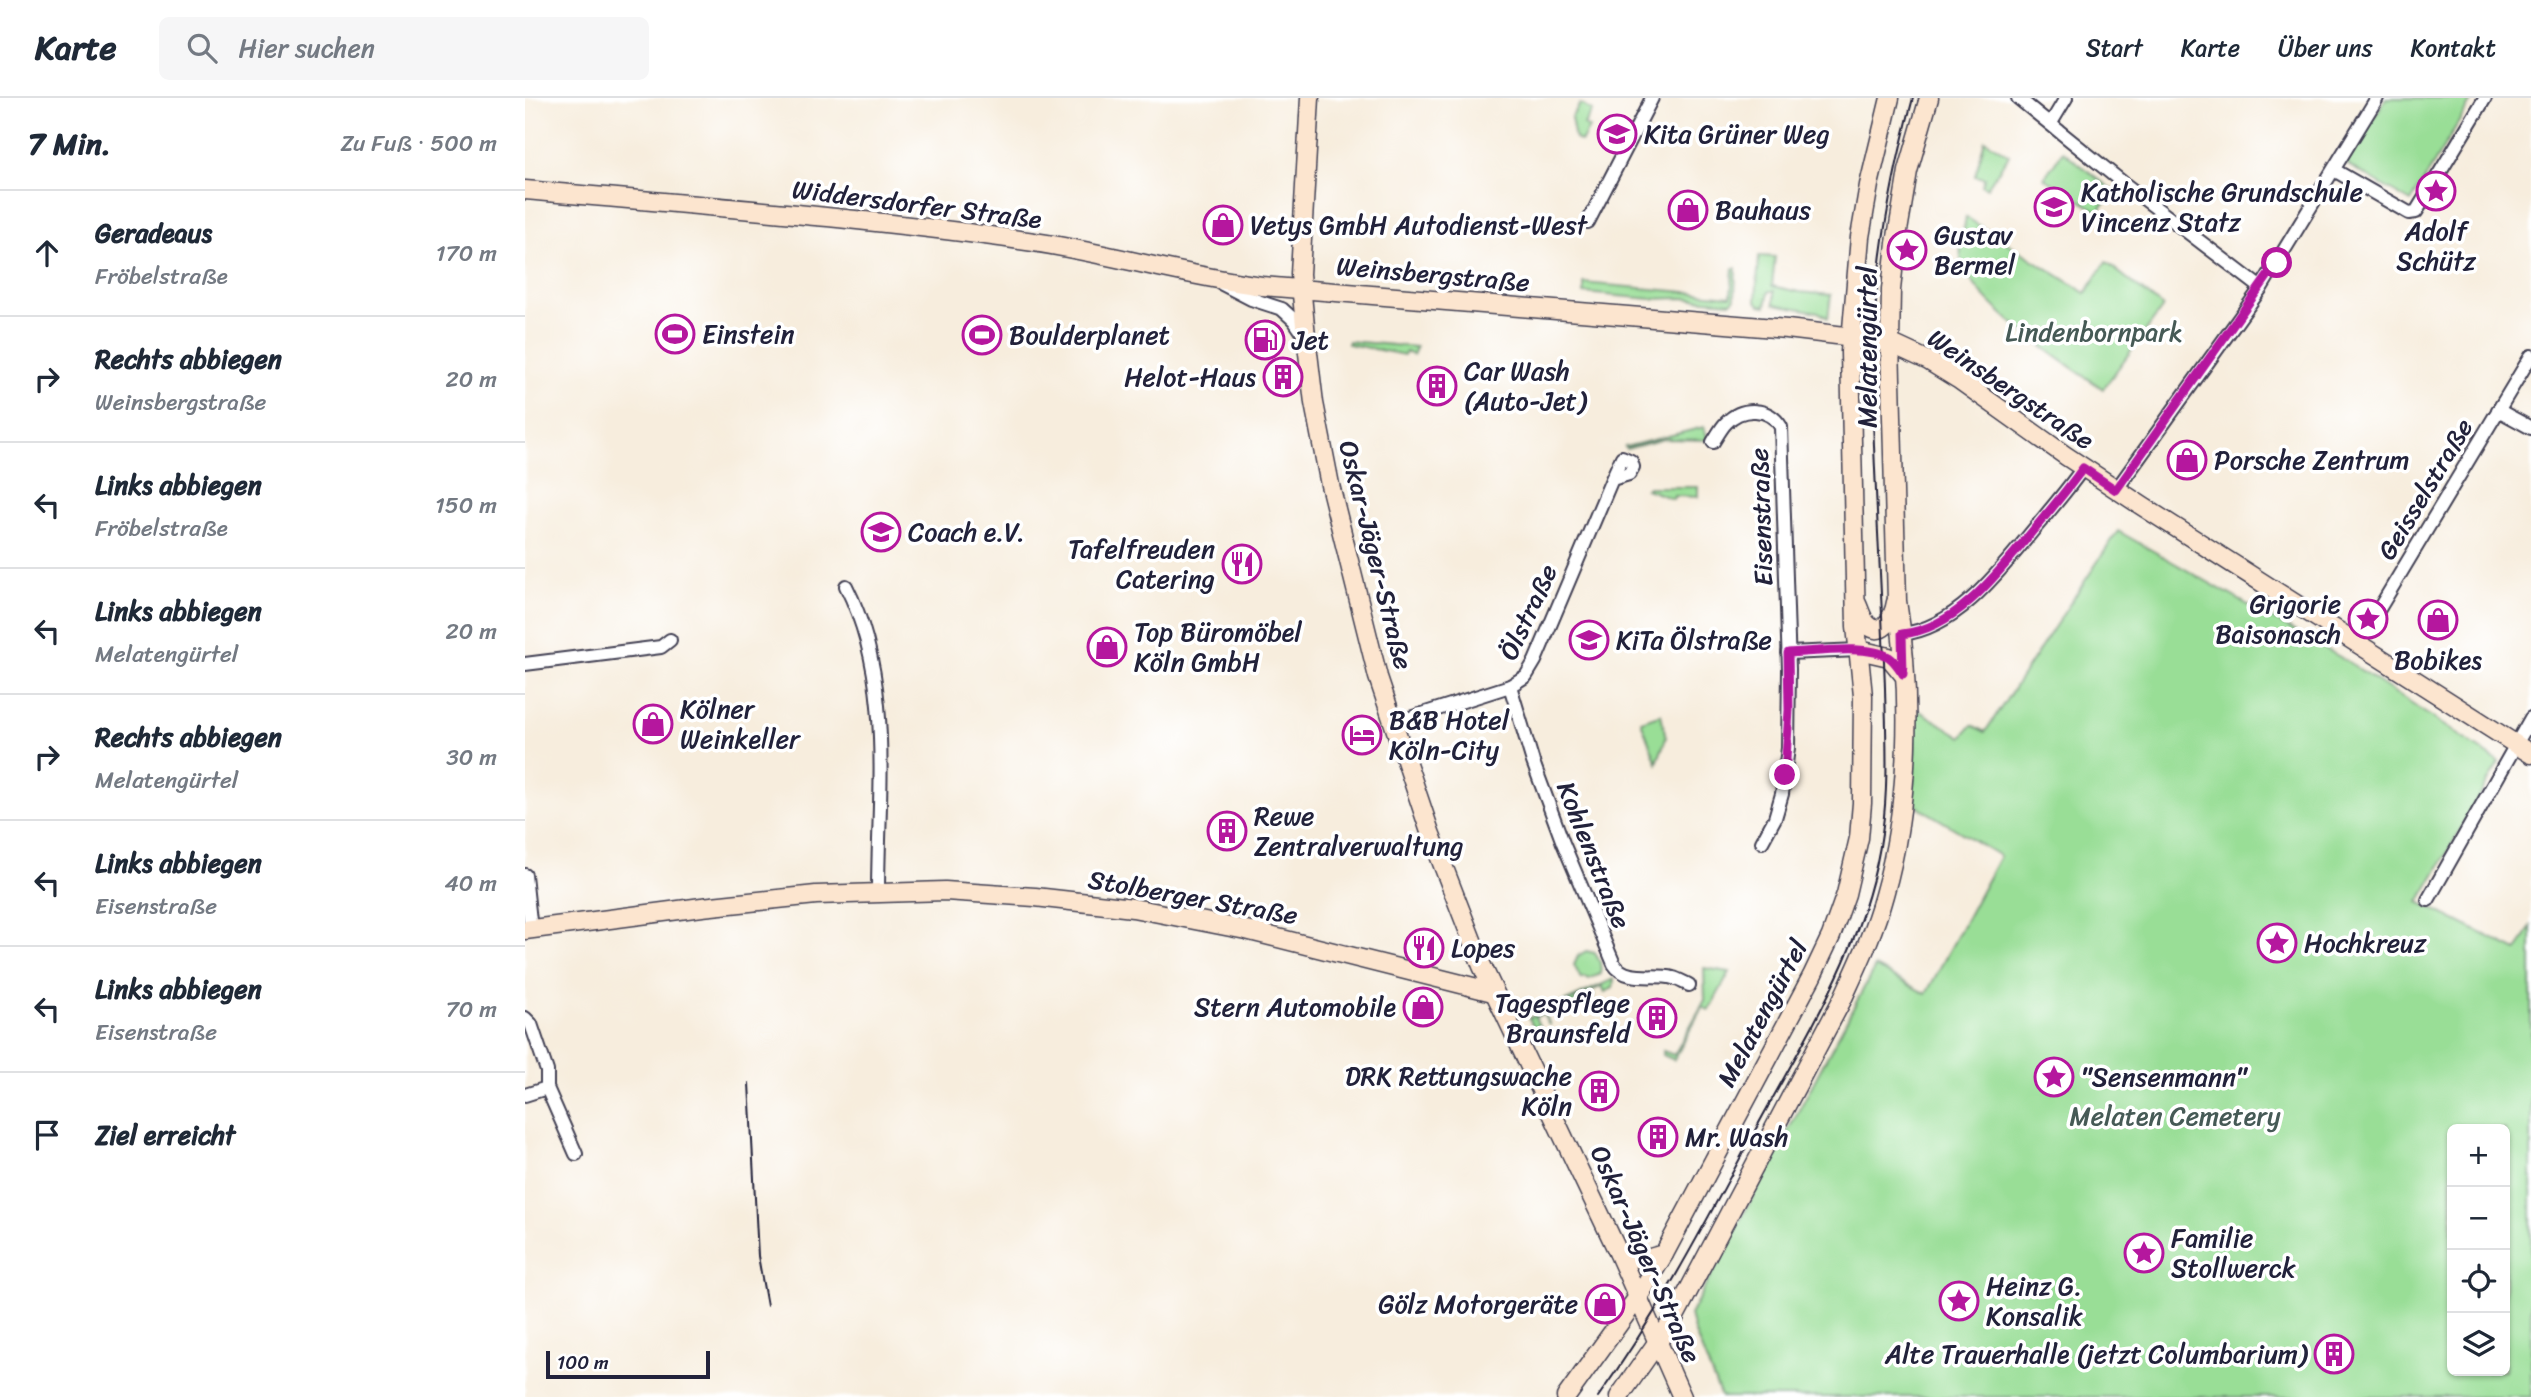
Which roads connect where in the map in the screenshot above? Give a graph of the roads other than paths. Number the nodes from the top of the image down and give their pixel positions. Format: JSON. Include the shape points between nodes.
{"nodes":[{"id":1,"x":1310,"y":98,"type":"edge"},
{"id":2,"x":1652,"y":98,"type":"edge"},
{"id":3,"x":1890,"y":98,"type":"edge"},
{"id":4,"x":1929,"y":98,"type":"edge"},
{"id":5,"x":2018,"y":98,"type":"edge"},
{"id":6,"x":2066,"y":98,"type":"edge"},
{"id":7,"x":2377,"y":98,"type":"edge"},
{"id":8,"x":2485,"y":98,"type":"edge"},
{"id":9,"x":2051,"y":123,"type":"junction"},
{"id":10,"x":2334,"y":170,"type":"junction"},
{"id":11,"x":525,"y":190,"type":"edge"},
{"id":12,"x":1588,"y":222,"type":"dead end"},
{"id":13,"x":1216,"y":280,"type":"junction"},
{"id":14,"x":2261,"y":288,"type":"junction"},
{"id":15,"x":1300,"y":289,"type":"junction"},
{"id":16,"x":1851,"y":335,"type":"junction"},
{"id":17,"x":1305,"y":336,"type":"junction"},
{"id":18,"x":1890,"y":343,"type":"junction"},
{"id":19,"x":2531,"y":356,"type":"edge"},
{"id":20,"x":2498,"y":410,"type":"junction"},
{"id":21,"x":2531,"y":428,"type":"edge"},
{"id":22,"x":1713,"y":442,"type":"dead end"},
{"id":23,"x":2083,"y":468,"type":"junction"},
{"id":24,"x":1612,"y":479,"type":"dead end"},
{"id":25,"x":2116,"y":490,"type":"junction"},
{"id":26,"x":846,"y":586,"type":"dead end"},
{"id":27,"x":1856,"y":601,"type":"junction"},
{"id":28,"x":1897,"y":601,"type":"junction"},
{"id":29,"x":1902,"y":634,"type":"junction"},
{"id":30,"x":670,"y":640,"type":"dead end"},
{"id":31,"x":2358,"y":644,"type":"junction"},
{"id":32,"x":1859,"y":650,"type":"junction"},
{"id":33,"x":1788,"y":653,"type":"junction"},
{"id":34,"x":525,"y":664,"type":"edge"},
{"id":35,"x":1903,"y":674,"type":"junction"},
{"id":36,"x":1510,"y":686,"type":"junction"},
{"id":37,"x":2531,"y":718,"type":"edge"},
{"id":38,"x":1394,"y":723,"type":"junction"},
{"id":39,"x":2514,"y":745,"type":"junction"},
{"id":40,"x":2531,"y":754,"type":"edge"},
{"id":41,"x":1762,"y":842,"type":"dead end"},
{"id":42,"x":525,"y":875,"type":"edge"},
{"id":43,"x":878,"y":894,"type":"junction"},
{"id":44,"x":2428,"y":900,"type":"dead end"},
{"id":45,"x":528,"y":930,"type":"edge"},
{"id":46,"x":1689,"y":985,"type":"dead end"},
{"id":47,"x":1493,"y":992,"type":"junction"},
{"id":48,"x":525,"y":1018,"type":"edge"},
{"id":49,"x":547,"y":1088,"type":"junction"},
{"id":50,"x":525,"y":1096,"type":"edge"},
{"id":51,"x":576,"y":1154,"type":"dead end"},
{"id":52,"x":1618,"y":1252,"type":"junction"},
{"id":53,"x":1664,"y":1254,"type":"junction"},
{"id":54,"x":1639,"y":1297,"type":"junction"},
{"id":55,"x":1658,"y":1342,"type":"junction"},
{"id":56,"x":1566,"y":1397,"type":"edge"},
{"id":57,"x":1619,"y":1397,"type":"edge"},
{"id":58,"x":1682,"y":1397,"type":"edge"}],
"edges":[{"from":1,"to":15,"type":"main road","name":"Oskar-Jäger-Straße"},
{"from":2,"to":12,"type":"street"},
{"from":3,"to":16,"type":"main road","name":"Melatengürtel","via":[[1868,185]]},
{"from":4,"to":18,"type":"main road","name":"Melatengürtel","via":[[1908,171],[1896,243]]},
{"from":5,"to":9,"type":"street"},
{"from":6,"to":9,"type":"street"},
{"from":7,"to":10,"type":"street"},
{"from":8,"to":10,"type":"street","via":[[2416,212],[2409,213]]},
{"from":9,"to":14,"type":"street"},
{"from":10,"to":14,"type":"street"},
{"from":11,"to":13,"type":"main road","name":"Widdersdorfer Straße","via":[[1029,241]]},
{"from":13,"to":15,"type":"main road","name":"Widdersdorfer Straße"},
{"from":13,"to":17,"type":"street","via":[[1282,309]]},
{"from":14,"to":25,"type":"street"},
{"from":15,"to":16,"type":"main road","name":"Weinsbergstraße"},
{"from":15,"to":17,"type":"main road","name":"Oskar-Jäger-Straße"},
{"from":16,"to":18,"type":"main road","name":"Weinsbergstraße"},
{"from":16,"to":27,"type":"main road","name":"Melatengürtel"},
{"from":17,"to":38,"type":"main road","name":"Oskar-Jäger-Straße","via":[[1332,496]]},
{"from":18,"to":23,"type":"main road","name":"Weinsbergstraße","via":[[1958,379]]},
{"from":18,"to":28,"type":"main road","name":"Melatengürtel"},
{"from":19,"to":20,"type":"street","name":"Geisselstraße"},
{"from":20,"to":21,"type":"street"},
{"from":20,"to":31,"type":"street","name":"Geisselstraße"},
{"from":22,"to":33,"type":"street","name":"Eisenstraße","via":[[1728,421],[1751,411],[1765,412],[1781,428]]},
{"from":23,"to":25,"type":"main road","name":"Weinsbergstraße"},
{"from":23,"to":29,"type":"street","via":[[1994,579],[1943,619],[1918,632]]},
{"from":24,"to":36,"type":"street","name":"Ölstraße","via":[[1535,661],[1526,676]]},
{"from":25,"to":31,"type":"main road","name":"Weinsbergstraße"},
{"from":26,"to":43,"type":"street","via":[[869,649],[880,714]]},
{"from":27,"to":28,"type":"main road","via":[[1865,622],[1876,629],[1891,620]]},
{"from":27,"to":32,"type":"main road","name":"Melatengürtel"},
{"from":28,"to":29,"type":"main road","name":"Melatengürtel"},
{"from":29,"to":35,"type":"main road","name":"Melatengürtel"},
{"from":30,"to":34,"type":"street","via":[[661,647]]},
{"from":31,"to":39,"type":"main road","name":"Weinsbergstraße"},
{"from":32,"to":33,"type":"street"},
{"from":32,"to":35,"type":"main road","via":[[1889,657]]},
{"from":32,"to":53,"type":"main road","name":"Melatengürtel","via":[[1864,778],[1859,838],[1846,894],[1812,976]]},
{"from":33,"to":41,"type":"street","name":"Eisenstraße","via":[[1785,775],[1775,818]]},
{"from":35,"to":55,"type":"main road","name":"Melatengürtel","via":[[1904,755],[1896,845],[1866,949]]},
{"from":36,"to":38,"type":"street","name":"Ölstraße"},
{"from":36,"to":46,"type":"street","name":"Kohlenstraße","via":[[1563,843],[1614,964],[1632,975],[1672,978]]},
{"from":37,"to":39,"type":"street"},
{"from":38,"to":47,"type":"main road","name":"Oskar-Jäger-Straße","via":[[1439,858]]},
{"from":39,"to":40,"type":"main road","name":"Weinsbergstraße"},
{"from":39,"to":44,"type":"street"},
{"from":42,"to":45,"type":"street"},
{"from":43,"to":45,"type":"main road","name":"Stolberger Straße","via":[[816,895]]},
{"from":43,"to":47,"type":"main road","name":"Stolberger Straße","via":[[945,891],[1133,908],[1265,935]]},
{"from":47,"to":52,"type":"main road","name":"Oskar-Jäger-Straße"},
{"from":48,"to":49,"type":"street","via":[[547,1071]]},
{"from":49,"to":50,"type":"street"},
{"from":49,"to":51,"type":"street"},
{"from":52,"to":53,"type":"main road","via":[[1643,1260]]},
{"from":52,"to":54,"type":"main road","name":"Oskar-Jäger-Straße"},
{"from":53,"to":54,"type":"main road","name":"Melatengürtel"},
{"from":54,"to":55,"type":"main road","name":"Oskar-Jäger-Straße"},
{"from":54,"to":56,"type":"main road","name":"Melatengürtel"},
{"from":55,"to":57,"type":"main road","name":"Melatengürtel"},
{"from":55,"to":58,"type":"main road","name":"Oskar-Jäger-Straße"}]}
